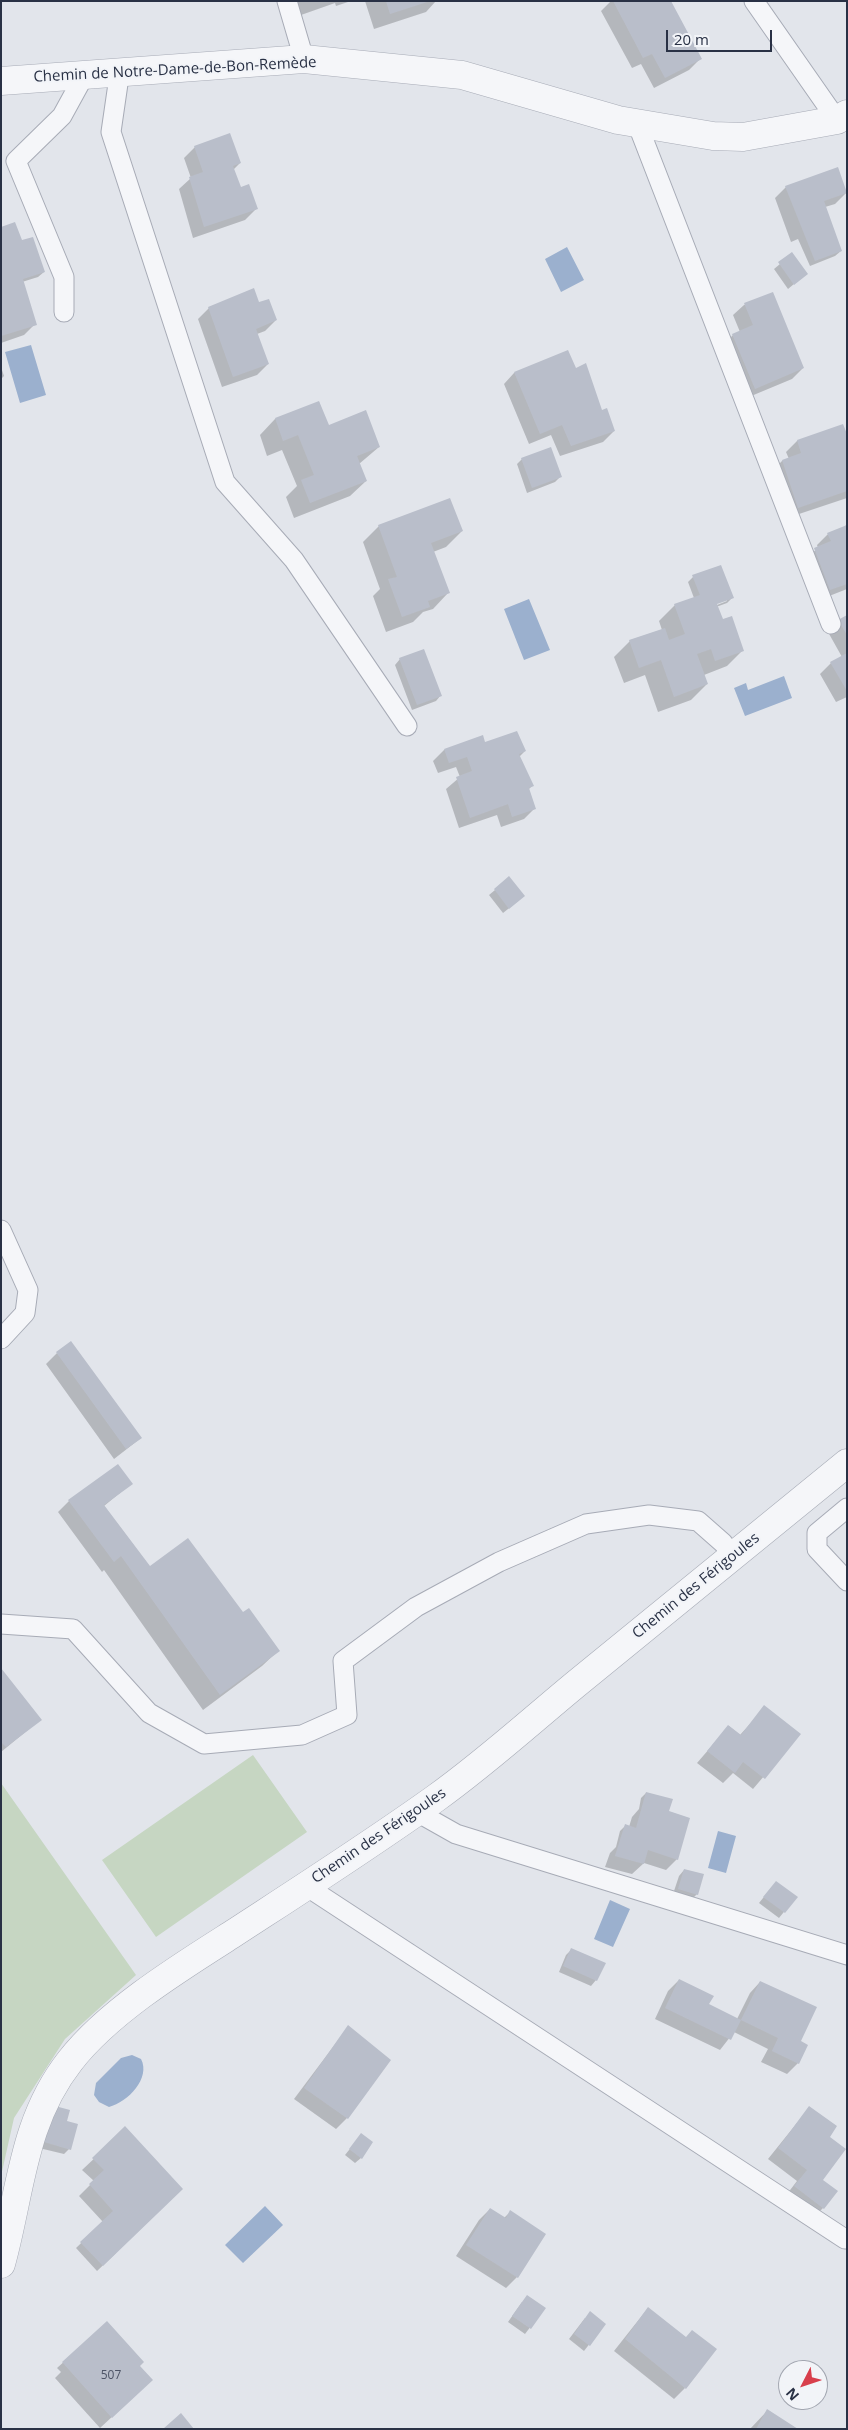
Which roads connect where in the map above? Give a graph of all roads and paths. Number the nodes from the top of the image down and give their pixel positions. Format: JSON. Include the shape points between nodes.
{"nodes":[{"id":1,"x":287,"y":1,"type":"edge"},
{"id":2,"x":754,"y":1,"type":"edge"},
{"id":3,"x":304,"y":58,"type":"junction"},
{"id":4,"x":120,"y":70,"type":"junction"},
{"id":5,"x":85,"y":74,"type":"junction"},
{"id":6,"x":1,"y":80,"type":"edge"},
{"id":7,"x":842,"y":117,"type":"edge"},
{"id":8,"x":637,"y":123,"type":"junction"},
{"id":9,"x":64,"y":312,"type":"dead end"},
{"id":10,"x":831,"y":624,"type":"dead end"},
{"id":11,"x":407,"y":726,"type":"dead end"},
{"id":12,"x":1,"y":1230,"type":"edge"},
{"id":13,"x":1,"y":1339,"type":"edge"},
{"id":14,"x":847,"y":1463,"type":"edge"},
{"id":15,"x":847,"y":1508,"type":"edge"},
{"id":16,"x":733,"y":1556,"type":"junction"},
{"id":17,"x":847,"y":1581,"type":"edge"},
{"id":18,"x":1,"y":1624,"type":"edge"},
{"id":19,"x":417,"y":1812,"type":"junction"},
{"id":20,"x":306,"y":1886,"type":"junction"},
{"id":21,"x":847,"y":1954,"type":"edge"},
{"id":22,"x":845,"y":2239,"type":"dead end"},
{"id":23,"x":1,"y":2264,"type":"edge"}],
"edges":[{"from":1,"to":3,"type":"lane"},
{"from":2,"to":7,"type":"lane"},
{"from":3,"to":4,"type":"street","name":"Chemin de Notre-Dame-de-Bon-Remède"},
{"from":3,"to":8,"type":"street","name":"Chemin de Notre-Dame-de-Bon-Remède","via":[[462,75]]},
{"from":4,"to":5,"type":"street","name":"Chemin de Notre-Dame-de-Bon-Remède"},
{"from":4,"to":11,"type":"lane","via":[[111,132],[225,482],[294,560]]},
{"from":5,"to":6,"type":"street","name":"Chemin de Notre-Dame-de-Bon-Remède"},
{"from":5,"to":9,"type":"lane","via":[[62,116],[16,161],[64,277]]},
{"from":7,"to":8,"type":"street","name":"Chemin de Notre-Dame-de-Bon-Remède","via":[[743,137],[713,136]]},
{"from":8,"to":10,"type":"lane"},
{"from":12,"to":13,"type":"lane","via":[[28,1290],[25,1313]]},
{"from":14,"to":16,"type":"street","name":"Chemin des Férigoules"},
{"from":15,"to":17,"type":"lane","via":[[817,1533],[817,1549]]},
{"from":16,"to":18,"type":"lane","via":[[698,1521],[649,1515],[586,1524],[499,1562],[416,1607],[343,1661],[348,1715],[302,1735],[204,1744],[149,1713],[73,1629]]},
{"from":16,"to":19,"type":"street","name":"Chemin des Férigoules"},
{"from":19,"to":20,"type":"street","name":"Chemin des Férigoules"},
{"from":19,"to":21,"type":"lane","via":[[456,1834]]},
{"from":20,"to":22,"type":"lane"},
{"from":20,"to":23,"type":"street","name":"Chemin des Férigoules","via":[[169,1975],[108,2023],[72,2059],[37,2115],[24,2157],[11,2230]]}]}
